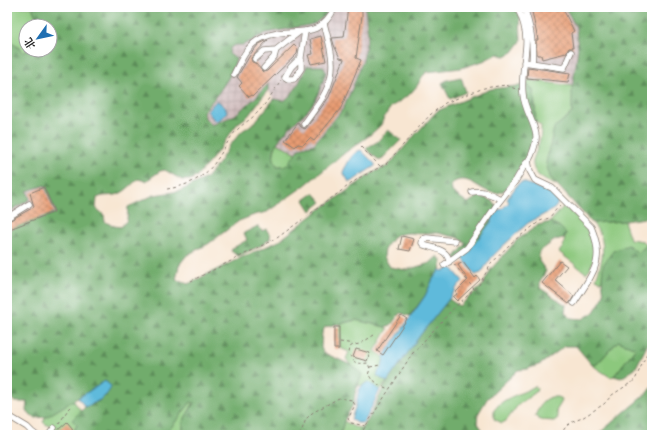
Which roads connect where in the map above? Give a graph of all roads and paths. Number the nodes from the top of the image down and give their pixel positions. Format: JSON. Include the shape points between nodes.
{"nodes":[{"id":1,"x":335,"y":7,"type":"edge"},
{"id":2,"x":517,"y":7,"type":"edge"},
{"id":3,"x":524,"y":7,"type":"edge"},
{"id":4,"x":324,"y":24,"type":"junction"},
{"id":5,"x":305,"y":31,"type":"junction"},
{"id":6,"x":299,"y":32,"type":"junction"},
{"id":7,"x":276,"y":50,"type":"junction"},
{"id":8,"x":571,"y":52,"type":"dead end"},
{"id":9,"x":300,"y":57,"type":"junction"},
{"id":10,"x":255,"y":59,"type":"dead end"},
{"id":11,"x":524,"y":62,"type":"junction"},
{"id":12,"x":532,"y":63,"type":"junction"},
{"id":13,"x":264,"y":68,"type":"dead end"},
{"id":14,"x":234,"y":74,"type":"dead end"},
{"id":15,"x":285,"y":77,"type":"junction"},
{"id":16,"x":523,"y":94,"type":"junction"},
{"id":17,"x":304,"y":124,"type":"dead end"},
{"id":18,"x":361,"y":147,"type":"dead end"},
{"id":19,"x":528,"y":161,"type":"junction"},
{"id":20,"x":380,"y":167,"type":"junction"},
{"id":21,"x":167,"y":189,"type":"dead end"},
{"id":22,"x":472,"y":192,"type":"dead end"},
{"id":23,"x":501,"y":199,"type":"junction"},
{"id":24,"x":564,"y":199,"type":"junction"},
{"id":25,"x":29,"y":204,"type":"dead end"},
{"id":26,"x":7,"y":218,"type":"edge"},
{"id":27,"x":455,"y":241,"type":"dead end"},
{"id":28,"x":448,"y":263,"type":"junction"},
{"id":29,"x":191,"y":280,"type":"dead end"},
{"id":30,"x":474,"y":289,"type":"junction"},
{"id":31,"x":574,"y":303,"type":"dead end"},
{"id":32,"x":374,"y":335,"type":"dead end"},
{"id":33,"x":652,"y":339,"type":"edge"},
{"id":34,"x":340,"y":342,"type":"dead end"},
{"id":35,"x":353,"y":344,"type":"junction"},
{"id":36,"x":380,"y":365,"type":"dead end"},
{"id":37,"x":369,"y":368,"type":"junction"},
{"id":38,"x":390,"y":389,"type":"junction"},
{"id":39,"x":72,"y":406,"type":"dead end"},
{"id":40,"x":7,"y":415,"type":"edge"},
{"id":41,"x":367,"y":426,"type":"junction"},
{"id":42,"x":54,"y":428,"type":"joint"},
{"id":43,"x":36,"y":435,"type":"edge"},
{"id":44,"x":49,"y":435,"type":"edge"},
{"id":45,"x":300,"y":435,"type":"edge"},
{"id":46,"x":360,"y":435,"type":"edge"},
{"id":47,"x":560,"y":435,"type":"edge"}],
"edges":[{"from":1,"to":4,"type":"street"},
{"from":2,"to":11,"type":"street","via":[[526,32]]},
{"from":3,"to":12,"type":"street","via":[[531,29]]},
{"from":4,"to":5,"type":"street"},
{"from":4,"to":17,"type":"street","via":[[332,72],[323,99]]},
{"from":5,"to":6,"type":"street"},
{"from":5,"to":9,"type":"street"},
{"from":6,"to":7,"type":"street"},
{"from":6,"to":14,"type":"street","via":[[261,38],[246,51]]},
{"from":7,"to":10,"type":"street","via":[[264,51]]},
{"from":7,"to":13,"type":"street","via":[[274,57]]},
{"from":8,"to":12,"type":"street","via":[[564,68]]},
{"from":9,"to":15,"type":"street"},
{"from":9,"to":15,"type":"street","via":[[301,69],[298,75],[294,79]]},
{"from":11,"to":12,"type":"street"},
{"from":11,"to":16,"type":"street"},
{"from":15,"to":21,"type":"path","via":[[259,111],[239,127],[207,173],[184,185]]},
{"from":16,"to":19,"type":"street","via":[[536,136]]},
{"from":16,"to":20,"type":"path","via":[[516,88],[506,85],[484,88],[445,104],[430,115],[386,164]]},
{"from":18,"to":20,"type":"path"},
{"from":19,"to":23,"type":"street"},
{"from":19,"to":24,"type":"street","via":[[535,180],[552,188]]},
{"from":20,"to":29,"type":"path","via":[[353,183],[278,238]]},
{"from":22,"to":23,"type":"street","via":[[484,192]]},
{"from":23,"to":28,"type":"street","via":[[467,248]]},
{"from":24,"to":30,"type":"path","via":[[549,218],[528,229],[511,244],[491,264]]},
{"from":24,"to":31,"type":"street","via":[[591,227],[598,258],[593,273]]},
{"from":25,"to":26,"type":"street"},
{"from":27,"to":28,"type":"street","via":[[423,239],[424,245],[446,252],[449,256]]},
{"from":28,"to":30,"type":"path"},
{"from":30,"to":38,"type":"path","via":[[412,354]]},
{"from":32,"to":35,"type":"path","via":[[360,344]]},
{"from":33,"to":47,"type":"path","via":[[635,380],[612,395],[604,404],[570,423]]},
{"from":34,"to":35,"type":"path"},
{"from":35,"to":37,"type":"path","via":[[349,353],[352,360],[357,364],[368,363]]},
{"from":36,"to":37,"type":"path"},
{"from":37,"to":38,"type":"path","via":[[368,374],[373,380]]},
{"from":38,"to":41,"type":"path"},
{"from":39,"to":42,"type":"path","via":[[63,416],[61,423]]},
{"from":40,"to":43,"type":"street"},
{"from":41,"to":45,"type":"path","via":[[351,423],[348,419],[355,405],[352,400],[339,398],[312,413],[306,419]]},
{"from":41,"to":46,"type":"path"},
{"from":42,"to":44,"type":"street"}]}
